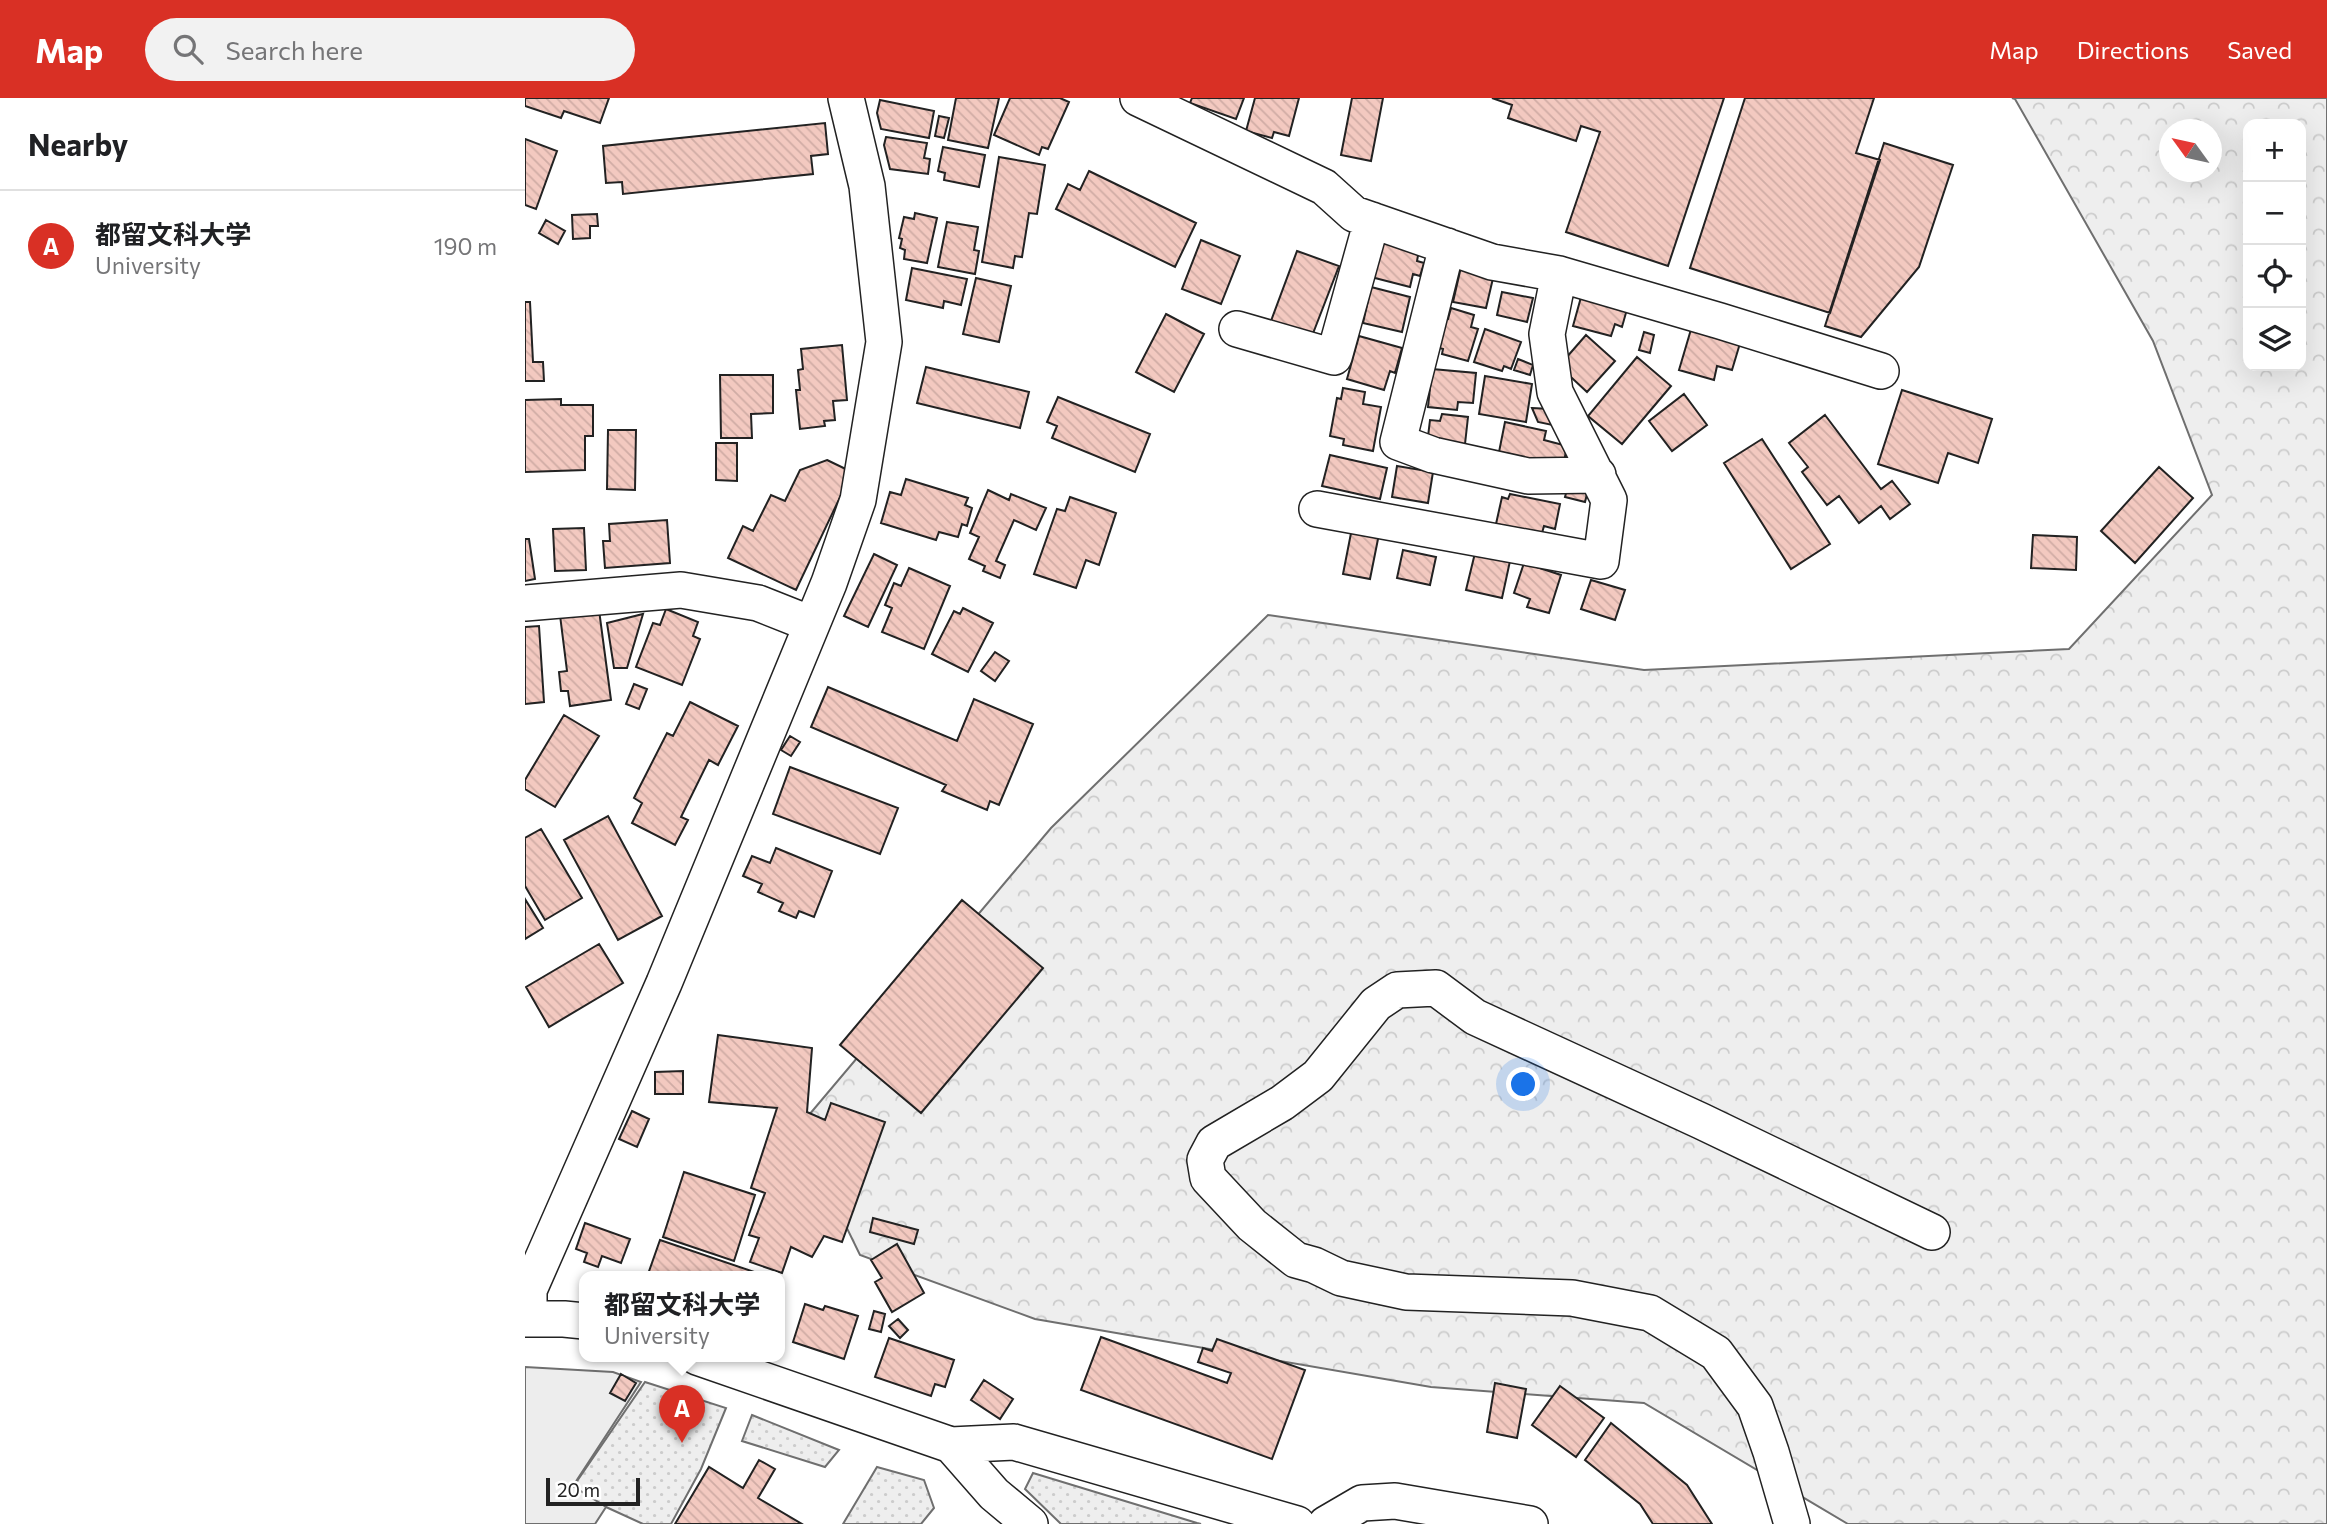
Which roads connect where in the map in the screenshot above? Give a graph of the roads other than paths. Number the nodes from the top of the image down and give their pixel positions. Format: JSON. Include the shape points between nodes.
{"nodes":[{"id":1,"x":846,"y":98,"type":"edge"},
{"id":2,"x":1138,"y":98,"type":"edge"},
{"id":3,"x":1372,"y":220,"type":"junction"},
{"id":4,"x":1447,"y":246,"type":"junction"},
{"id":5,"x":1559,"y":274,"type":"junction"},
{"id":6,"x":1237,"y":329,"type":"dead end"},
{"id":7,"x":1881,"y":371,"type":"dead end"},
{"id":8,"x":1598,"y":475,"type":"junction"},
{"id":9,"x":1317,"y":509,"type":"dead end"},
{"id":10,"x":525,"y":603,"type":"edge"},
{"id":11,"x":811,"y":624,"type":"junction"},
{"id":12,"x":1932,"y":1232,"type":"dead end"},
{"id":13,"x":527,"y":1319,"type":"edge"},
{"id":14,"x":579,"y":1320,"type":"edge"},
{"id":15,"x":711,"y":1362,"type":"edge"},
{"id":16,"x":951,"y":1445,"type":"junction"},
{"id":17,"x":1030,"y":1524,"type":"edge"},
{"id":18,"x":1297,"y":1524,"type":"edge"},
{"id":19,"x":1326,"y":1524,"type":"edge"},
{"id":20,"x":1529,"y":1524,"type":"edge"},
{"id":21,"x":1792,"y":1524,"type":"edge"}],
"edges":[{"from":1,"to":11,"type":"street","via":[[867,186],[884,342],[858,500]]},
{"from":2,"to":3,"type":"street","via":[[1324,187],[1354,214]]},
{"from":3,"to":4,"type":"street"},
{"from":3,"to":6,"type":"street","via":[[1334,357]]},
{"from":4,"to":5,"type":"street","via":[[1492,262]]},
{"from":4,"to":8,"type":"street","via":[[1398,442],[1433,455],[1528,476]]},
{"from":5,"to":7,"type":"street"},
{"from":5,"to":8,"type":"street","via":[[1547,334],[1555,392]]},
{"from":8,"to":9,"type":"street","via":[[1609,500],[1601,561]]},
{"from":10,"to":11,"type":"street","via":[[681,590],[758,603]]},
{"from":11,"to":13,"type":"street","via":[[664,983],[529,1290]]},
{"from":12,"to":21,"type":"street","via":[[1475,1017],[1436,988],[1397,990],[1376,1004],[1318,1076],[1282,1104],[1214,1143],[1205,1160],[1208,1178],[1252,1225],[1296,1260],[1341,1278],[1406,1292],[1571,1298],[1650,1313],[1716,1353],[1755,1406]]},
{"from":13,"to":14,"type":"street"},
{"from":15,"to":16,"type":"street"},
{"from":16,"to":17,"type":"street","via":[[994,1494]]},
{"from":16,"to":18,"type":"street","via":[[1014,1442]]},
{"from":19,"to":20,"type":"street","via":[[1361,1503],[1395,1501]]}]}
